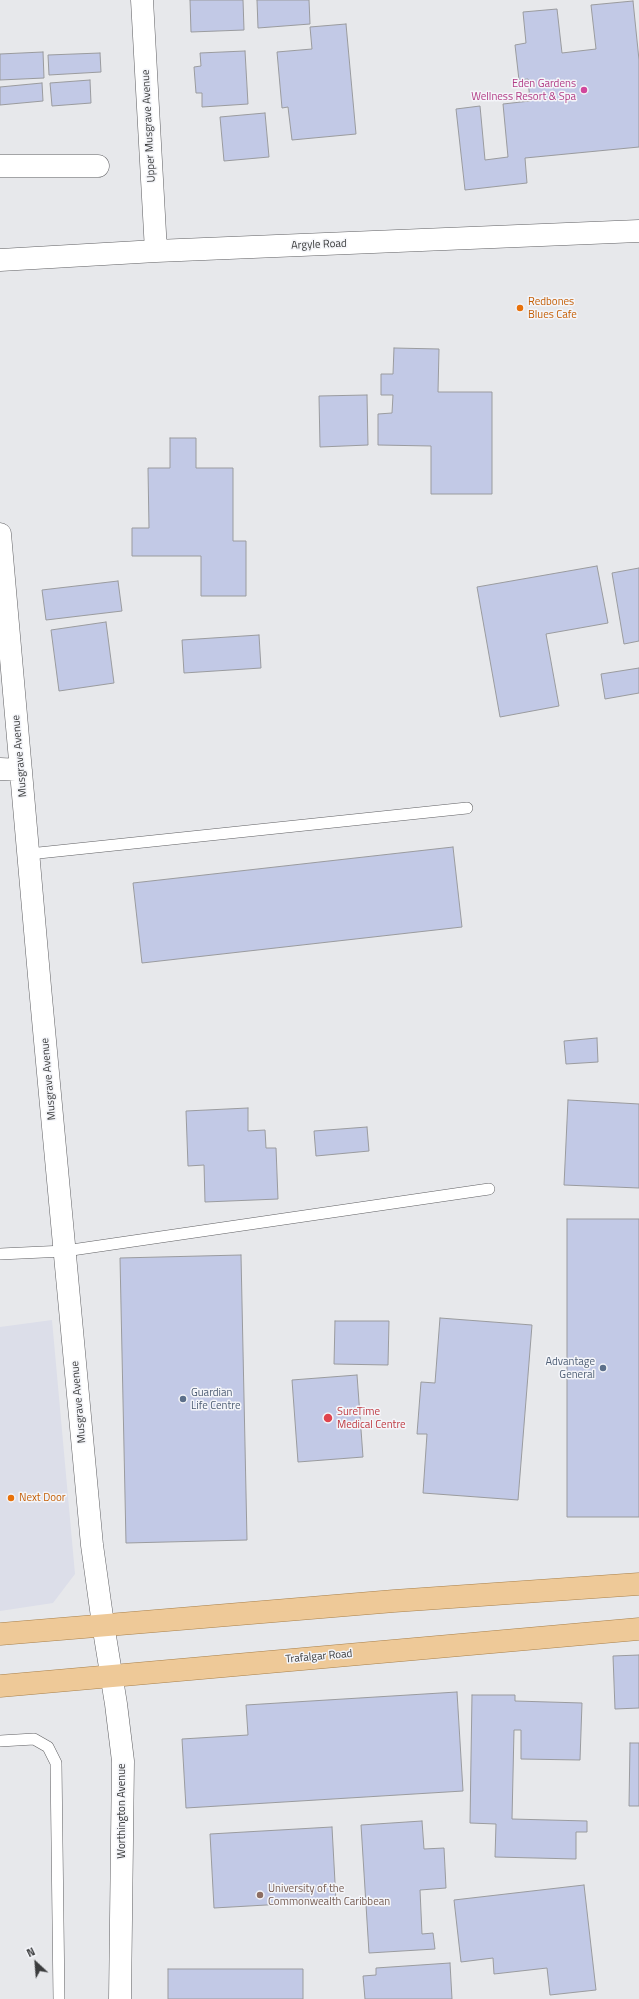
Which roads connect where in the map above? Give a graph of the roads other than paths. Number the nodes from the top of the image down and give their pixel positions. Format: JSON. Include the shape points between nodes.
{"nodes":[{"id":1,"x":142,"y":0,"type":"edge"},
{"id":2,"x":0,"y":166,"type":"edge"},
{"id":3,"x":98,"y":166,"type":"dead end"},
{"id":4,"x":639,"y":231,"type":"edge"},
{"id":5,"x":156,"y":252,"type":"junction"},
{"id":6,"x":0,"y":260,"type":"edge"},
{"id":7,"x":0,"y":534,"type":"edge"},
{"id":8,"x":0,"y":769,"type":"edge"},
{"id":9,"x":22,"y":770,"type":"junction"},
{"id":10,"x":467,"y":808,"type":"dead end"},
{"id":11,"x":29,"y":854,"type":"junction"},
{"id":12,"x":489,"y":1189,"type":"dead end"},
{"id":13,"x":65,"y":1251,"type":"junction"},
{"id":14,"x":0,"y":1254,"type":"edge"},
{"id":15,"x":639,"y":1584,"type":"edge"},
{"id":16,"x":102,"y":1624,"type":"junction"},
{"id":17,"x":639,"y":1629,"type":"edge"},
{"id":18,"x":0,"y":1634,"type":"edge"},
{"id":19,"x":111,"y":1676,"type":"junction"},
{"id":20,"x":0,"y":1686,"type":"edge"},
{"id":21,"x":0,"y":1741,"type":"edge"},
{"id":22,"x":59,"y":1999,"type":"edge"},
{"id":23,"x":120,"y":1999,"type":"edge"}],
"edges":[{"from":1,"to":5,"type":"street","name":"Upper Musgrave Avenue"},
{"from":2,"to":3,"type":"street"},
{"from":4,"to":5,"type":"street","name":"Argyle Road"},
{"from":5,"to":6,"type":"street","name":"Argyle Road"},
{"from":7,"to":9,"type":"street","name":"Musgrave Avenue"},
{"from":8,"to":9,"type":"street"},
{"from":9,"to":11,"type":"street","name":"Musgrave Avenue"},
{"from":10,"to":11,"type":"lane"},
{"from":11,"to":13,"type":"street","name":"Musgrave Avenue"},
{"from":12,"to":13,"type":"lane"},
{"from":13,"to":14,"type":"lane"},
{"from":13,"to":16,"type":"street","name":"Musgrave Avenue","via":[[92,1545]]},
{"from":15,"to":16,"type":"main road"},
{"from":16,"to":18,"type":"main road"},
{"from":16,"to":19,"type":"street","name":"Worthington Avenue"},
{"from":17,"to":19,"type":"main road","name":"Trafalgar Road"},
{"from":19,"to":20,"type":"main road","name":"Trafalgar Road"},
{"from":19,"to":23,"type":"street","name":"Worthington Avenue","via":[[123,1761]]},
{"from":21,"to":22,"type":"lane","via":[[34,1738],[48,1747],[56,1763]]}]}
